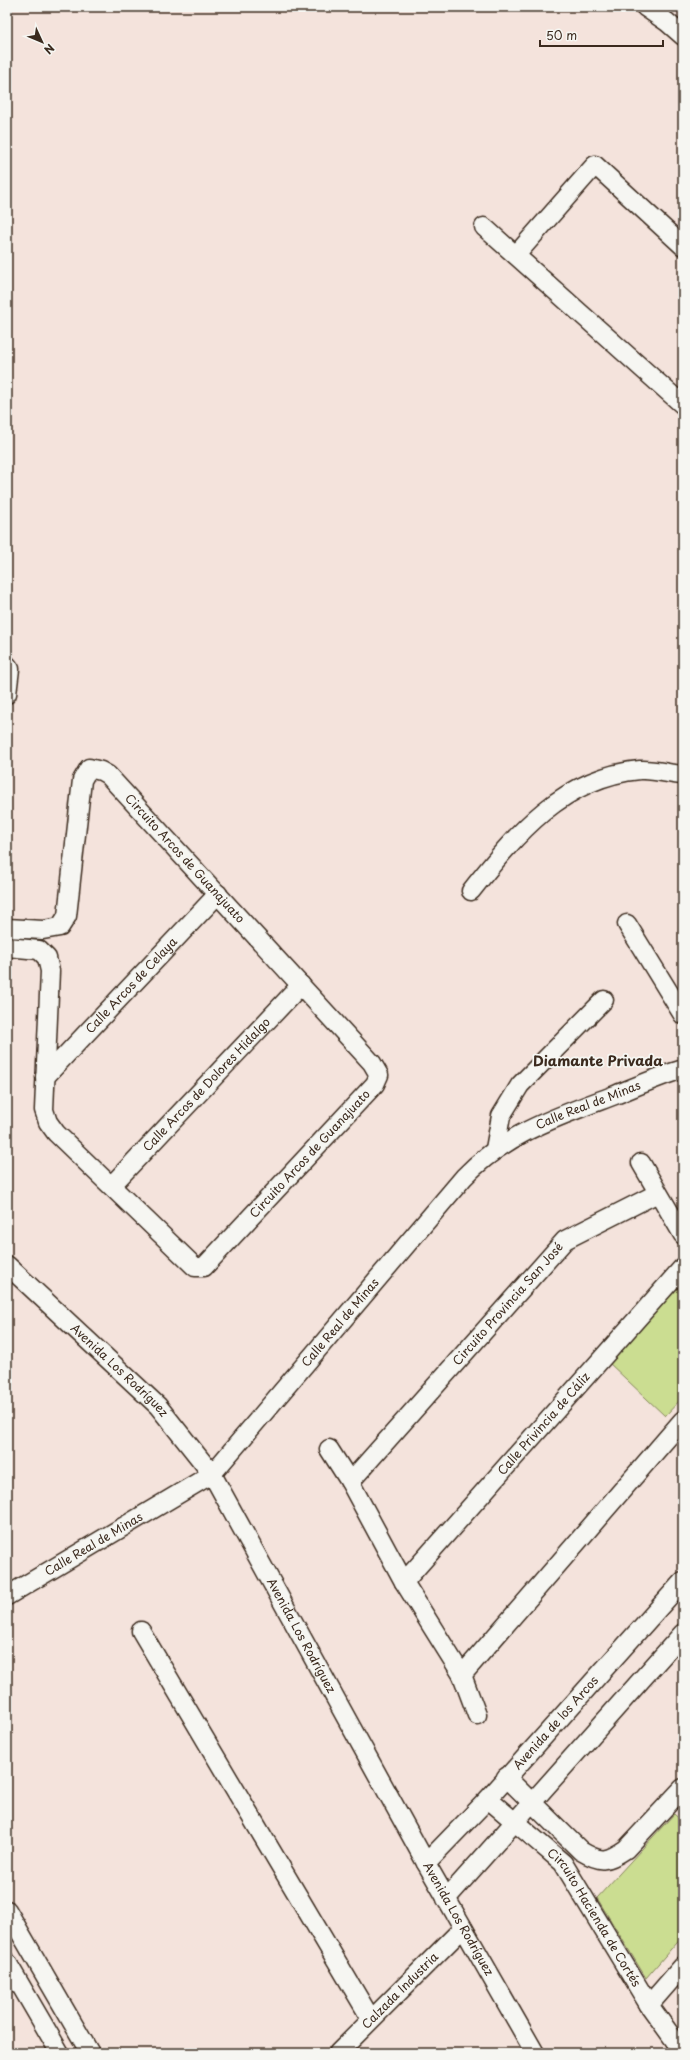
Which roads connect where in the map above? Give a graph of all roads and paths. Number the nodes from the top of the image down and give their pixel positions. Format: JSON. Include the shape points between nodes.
{"nodes":[{"id":1,"x":645,"y":7,"type":"edge"},
{"id":2,"x":683,"y":36,"type":"edge"},
{"id":3,"x":484,"y":227,"type":"dead end"},
{"id":4,"x":683,"y":246,"type":"edge"},
{"id":5,"x":516,"y":256,"type":"junction"},
{"id":6,"x":683,"y":405,"type":"edge"},
{"id":7,"x":7,"y":665,"type":"edge"},
{"id":8,"x":7,"y":694,"type":"edge"},
{"id":9,"x":683,"y":775,"type":"edge"},
{"id":10,"x":471,"y":891,"type":"dead end"},
{"id":11,"x":218,"y":894,"type":"junction"},
{"id":12,"x":627,"y":924,"type":"dead end"},
{"id":13,"x":7,"y":928,"type":"edge"},
{"id":14,"x":7,"y":947,"type":"edge"},
{"id":15,"x":301,"y":985,"type":"junction"},
{"id":16,"x":604,"y":1000,"type":"dead end"},
{"id":17,"x":683,"y":1015,"type":"edge"},
{"id":18,"x":683,"y":1069,"type":"edge"},
{"id":19,"x":45,"y":1077,"type":"junction"},
{"id":20,"x":495,"y":1149,"type":"junction"},
{"id":21,"x":641,"y":1163,"type":"dead end"},
{"id":22,"x":112,"y":1185,"type":"junction"},
{"id":23,"x":658,"y":1193,"type":"junction"},
{"id":24,"x":683,"y":1235,"type":"edge"},
{"id":25,"x":7,"y":1265,"type":"edge"},
{"id":26,"x":683,"y":1266,"type":"edge"},
{"id":27,"x":683,"y":1420,"type":"edge"},
{"id":28,"x":330,"y":1449,"type":"dead end"},
{"id":29,"x":212,"y":1474,"type":"junction"},
{"id":30,"x":350,"y":1482,"type":"junction"},
{"id":31,"x":683,"y":1581,"type":"edge"},
{"id":32,"x":404,"y":1582,"type":"junction"},
{"id":33,"x":7,"y":1596,"type":"edge"},
{"id":34,"x":141,"y":1631,"type":"dead end"},
{"id":35,"x":683,"y":1633,"type":"edge"},
{"id":36,"x":462,"y":1675,"type":"junction"},
{"id":37,"x":477,"y":1715,"type":"dead end"},
{"id":38,"x":506,"y":1777,"type":"junction"},
{"id":39,"x":683,"y":1788,"type":"edge"},
{"id":40,"x":488,"y":1799,"type":"junction"},
{"id":41,"x":532,"y":1802,"type":"junction"},
{"id":42,"x":515,"y":1821,"type":"junction"},
{"id":43,"x":426,"y":1863,"type":"junction"},
{"id":44,"x":446,"y":1899,"type":"junction"},
{"id":45,"x":7,"y":1910,"type":"edge"},
{"id":46,"x":462,"y":1928,"type":"junction"},
{"id":47,"x":7,"y":1962,"type":"edge"},
{"id":48,"x":683,"y":1966,"type":"edge"},
{"id":49,"x":649,"y":2006,"type":"junction"},
{"id":50,"x":371,"y":2020,"type":"junction"},
{"id":51,"x":683,"y":2052,"type":"edge"},
{"id":52,"x":60,"y":2053,"type":"edge"},
{"id":53,"x":90,"y":2053,"type":"edge"},
{"id":54,"x":338,"y":2053,"type":"edge"},
{"id":55,"x":535,"y":2053,"type":"edge"}],
"edges":[{"from":1,"to":2,"type":"street","via":[[668,22]]},
{"from":3,"to":5,"type":"street"},
{"from":4,"to":5,"type":"street","via":[[595,165]]},
{"from":5,"to":6,"type":"street"},
{"from":7,"to":8,"type":"street","via":[[10,668]]},
{"from":9,"to":10,"type":"street","via":[[642,770],[611,774],[573,790],[531,822],[505,848]]},
{"from":11,"to":13,"type":"street","name":"Circuito Arcos de Guanajuato","via":[[108,775],[101,770],[89,768],[82,780],[67,916],[60,927],[43,930]]},
{"from":11,"to":15,"type":"street","name":"Circuito Arcos de Guanajuato"},
{"from":11,"to":19,"type":"street","name":"Calle Arcos de Celaya"},
{"from":12,"to":17,"type":"street"},
{"from":14,"to":19,"type":"street","name":"Circuito Arcos de Guanajuato","via":[[39,950],[47,958],[50,971]]},
{"from":15,"to":22,"type":"street","name":"Calle Arcos de Dolores Hidalgo"},
{"from":15,"to":22,"type":"street","name":"Circuito Arcos de Guanajuato","via":[[372,1063],[379,1075],[375,1084],[204,1267],[195,1267]]},
{"from":16,"to":20,"type":"street","via":[[520,1085],[501,1116]]},
{"from":18,"to":20,"type":"street","name":"Calle Real de Minas","via":[[563,1114]]},
{"from":19,"to":22,"type":"street","name":"Circuito Arcos de Guanajuato","via":[[44,1110],[48,1122],[56,1133]]},
{"from":20,"to":29,"type":"street","name":"Calle Real de Minas","via":[[464,1177]]},
{"from":21,"to":23,"type":"street"},
{"from":23,"to":24,"type":"street"},
{"from":23,"to":30,"type":"street","name":"Circuito Provincia San José","via":[[565,1240]]},
{"from":25,"to":29,"type":"street","name":"Avenida Los Rodríguez","via":[[158,1406]]},
{"from":26,"to":32,"type":"street","name":"Calle Privincia de Cáliz"},
{"from":27,"to":36,"type":"street"},
{"from":28,"to":30,"type":"street"},
{"from":29,"to":33,"type":"street","name":"Calle Real de Minas"},
{"from":29,"to":43,"type":"street","name":"Avenida Los Rodríguez"},
{"from":30,"to":32,"type":"street"},
{"from":31,"to":38,"type":"street","name":"Avenida de los Arcos"},
{"from":32,"to":36,"type":"street"},
{"from":34,"to":50,"type":"street"},
{"from":35,"to":41,"type":"street"},
{"from":36,"to":37,"type":"street"},
{"from":38,"to":40,"type":"street","name":"Avenida de los Arcos"},
{"from":38,"to":41,"type":"street","name":"Circuito Hacienda de Cortés"},
{"from":39,"to":41,"type":"street","name":"Circuito Hacienda de Cortés","via":[[626,1849],[608,1860],[592,1858],[581,1851]]},
{"from":40,"to":42,"type":"street","name":"Circuito Hacienda de Cortés"},
{"from":40,"to":43,"type":"street","name":"Avenida de los Arcos"},
{"from":41,"to":42,"type":"street"},
{"from":42,"to":44,"type":"street"},
{"from":42,"to":49,"type":"street","name":"Circuito Hacienda de Cortés","via":[[552,1852],[568,1870]]},
{"from":43,"to":44,"type":"street","name":"Avenida Los Rodríguez"},
{"from":44,"to":46,"type":"street","name":"Avenida Los Rodríguez"},
{"from":45,"to":53,"type":"street"},
{"from":46,"to":50,"type":"street","name":"Calzada Industria"},
{"from":46,"to":55,"type":"street","name":"Avenida Los Rodríguez"},
{"from":47,"to":52,"type":"street"},
{"from":48,"to":49,"type":"street"},
{"from":49,"to":51,"type":"street","name":"Circuito Hacienda de Cortés"},
{"from":50,"to":54,"type":"street","name":"Calzada Industria"}]}
